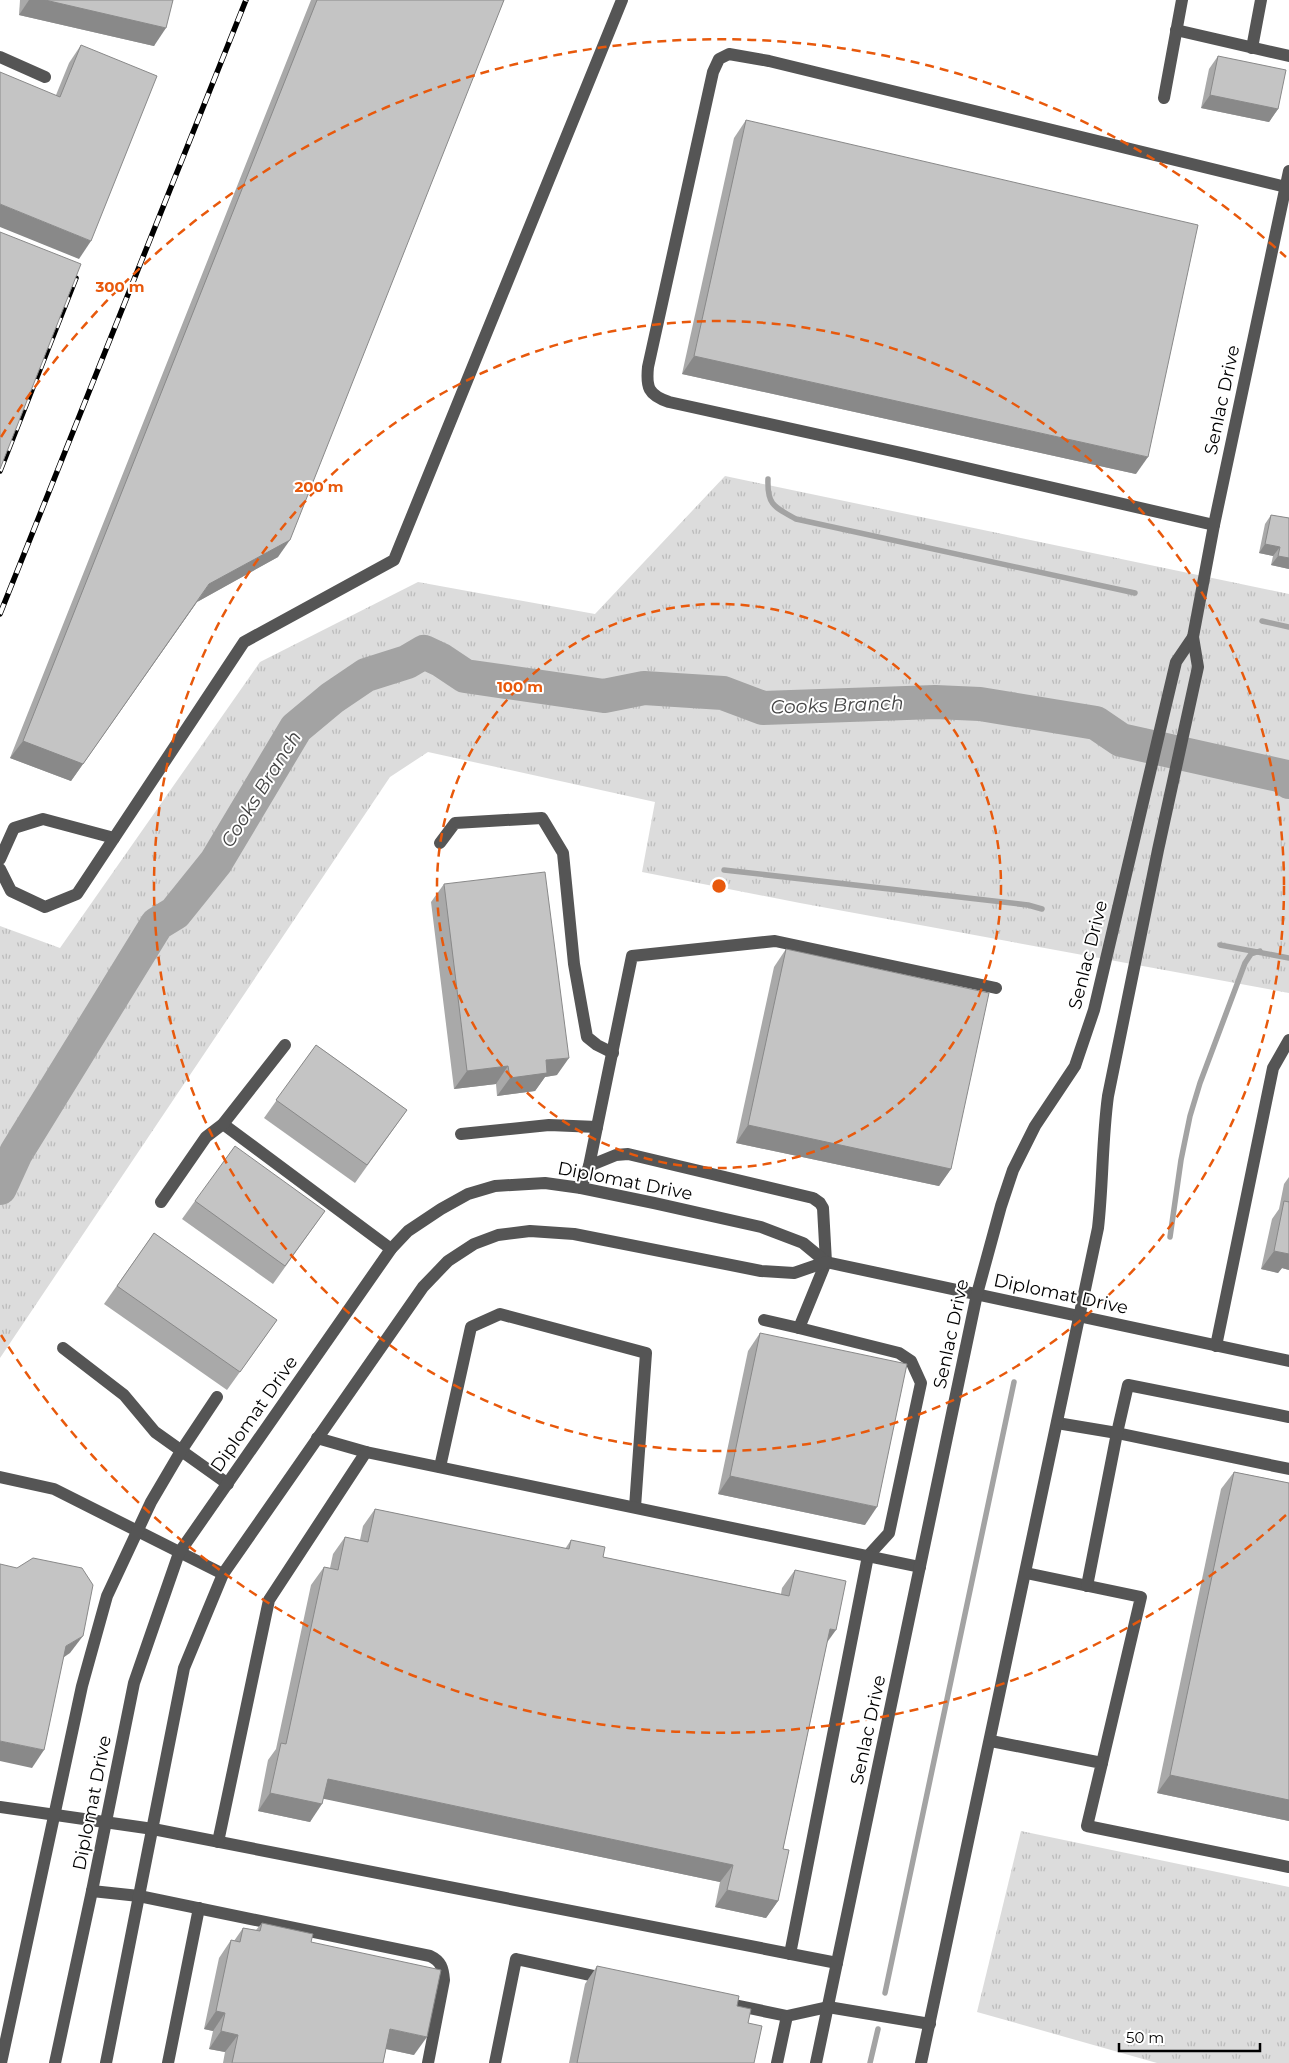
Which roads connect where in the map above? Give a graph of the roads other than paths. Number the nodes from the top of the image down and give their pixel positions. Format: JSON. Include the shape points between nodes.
{"nodes":[{"id":1,"x":622,"y":0,"type":"edge"},
{"id":2,"x":1182,"y":0,"type":"edge"},
{"id":3,"x":1261,"y":0,"type":"edge"},
{"id":4,"x":1176,"y":30,"type":"junction"},
{"id":5,"x":1252,"y":48,"type":"junction"},
{"id":6,"x":1289,"y":56,"type":"edge"},
{"id":7,"x":0,"y":57,"type":"edge"},
{"id":8,"x":45,"y":77,"type":"dead end"},
{"id":9,"x":1164,"y":98,"type":"dead end"},
{"id":10,"x":1289,"y":171,"type":"edge"},
{"id":11,"x":1286,"y":187,"type":"junction"},
{"id":12,"x":1284,"y":218,"type":"edge"},
{"id":13,"x":1214,"y":525,"type":"junction"},
{"id":14,"x":1194,"y":637,"type":"junction"},
{"id":15,"x":114,"y":838,"type":"junction"},
{"id":16,"x":440,"y":843,"type":"dead end"},
{"id":17,"x":0,"y":859,"type":"edge"},
{"id":18,"x":0,"y":869,"type":"edge"},
{"id":19,"x":996,"y":988,"type":"dead end"},
{"id":20,"x":1289,"y":1040,"type":"edge"},
{"id":21,"x":285,"y":1045,"type":"dead end"},
{"id":22,"x":613,"y":1053,"type":"junction"},
{"id":23,"x":222,"y":1124,"type":"junction"},
{"id":24,"x":597,"y":1127,"type":"junction"},
{"id":25,"x":461,"y":1134,"type":"dead end"},
{"id":26,"x":589,"y":1166,"type":"junction"},
{"id":27,"x":581,"y":1188,"type":"junction"},
{"id":28,"x":161,"y":1202,"type":"dead end"},
{"id":29,"x":391,"y":1250,"type":"junction"},
{"id":30,"x":826,"y":1262,"type":"junction"},
{"id":31,"x":977,"y":1294,"type":"junction"},
{"id":32,"x":1079,"y":1316,"type":"junction"},
{"id":33,"x":764,"y":1320,"type":"dead end"},
{"id":34,"x":799,"y":1328,"type":"junction"},
{"id":35,"x":1216,"y":1346,"type":"junction"},
{"id":36,"x":64,"y":1348,"type":"dead end"},
{"id":37,"x":1289,"y":1361,"type":"edge"},
{"id":38,"x":217,"y":1397,"type":"dead end"},
{"id":39,"x":1289,"y":1417,"type":"edge"},
{"id":40,"x":1057,"y":1423,"type":"junction"},
{"id":41,"x":1117,"y":1433,"type":"junction"},
{"id":42,"x":317,"y":1438,"type":"junction"},
{"id":43,"x":181,"y":1451,"type":"junction"},
{"id":44,"x":366,"y":1452,"type":"junction"},
{"id":45,"x":440,"y":1467,"type":"junction"},
{"id":46,"x":1289,"y":1469,"type":"edge"},
{"id":47,"x":0,"y":1477,"type":"edge"},
{"id":48,"x":228,"y":1484,"type":"junction"},
{"id":49,"x":635,"y":1507,"type":"junction"},
{"id":50,"x":138,"y":1532,"type":"junction"},
{"id":51,"x":179,"y":1553,"type":"junction"},
{"id":52,"x":868,"y":1556,"type":"junction"},
{"id":53,"x":920,"y":1567,"type":"junction"},
{"id":54,"x":1026,"y":1573,"type":"junction"},
{"id":55,"x":223,"y":1574,"type":"junction"},
{"id":56,"x":1087,"y":1586,"type":"junction"},
{"id":57,"x":991,"y":1741,"type":"junction"},
{"id":58,"x":1102,"y":1763,"type":"junction"},
{"id":59,"x":0,"y":1806,"type":"edge"},
{"id":60,"x":55,"y":1816,"type":"junction"},
{"id":61,"x":105,"y":1822,"type":"junction"},
{"id":62,"x":153,"y":1829,"type":"junction"},
{"id":63,"x":218,"y":1842,"type":"junction"},
{"id":64,"x":1289,"y":1868,"type":"edge"},
{"id":65,"x":92,"y":1891,"type":"junction"},
{"id":66,"x":139,"y":1896,"type":"junction"},
{"id":67,"x":200,"y":1908,"type":"junction"},
{"id":68,"x":790,"y":1954,"type":"junction"},
{"id":69,"x":837,"y":1963,"type":"junction"},
{"id":70,"x":622,"y":1982,"type":"edge"},
{"id":71,"x":709,"y":2000,"type":"edge"},
{"id":72,"x":828,"y":2007,"type":"junction"},
{"id":73,"x":787,"y":2016,"type":"junction"},
{"id":74,"x":930,"y":2024,"type":"junction"},
{"id":75,"x":0,"y":2063,"type":"edge"},
{"id":76,"x":55,"y":2063,"type":"edge"},
{"id":77,"x":106,"y":2063,"type":"edge"},
{"id":78,"x":168,"y":2063,"type":"edge"},
{"id":79,"x":428,"y":2063,"type":"edge"},
{"id":80,"x":495,"y":2063,"type":"edge"},
{"id":81,"x":777,"y":2063,"type":"edge"},
{"id":82,"x":816,"y":2063,"type":"edge"},
{"id":83,"x":922,"y":2063,"type":"edge"}],
"edges":[{"from":1,"to":15,"type":"street","via":[[394,560],[244,642]]},
{"from":2,"to":4,"type":"street"},
{"from":3,"to":5,"type":"street"},
{"from":4,"to":5,"type":"street"},
{"from":4,"to":9,"type":"street"},
{"from":5,"to":6,"type":"street"},
{"from":7,"to":8,"type":"street"},
{"from":10,"to":11,"type":"street","name":"Senlac Drive"},
{"from":11,"to":12,"type":"street","name":"Senlac Drive"},
{"from":11,"to":13,"type":"street","via":[[778,63],[729,54],[719,59],[713,72],[648,367],[646,381],[649,390],[657,398],[669,402]]},
{"from":12,"to":13,"type":"street","name":"Senlac Drive"},
{"from":13,"to":14,"type":"street","name":"Senlac Drive"},
{"from":14,"to":31,"type":"street","name":"Senlac Drive","via":[[1176,662],[1094,1010],[1075,1066],[1035,1126],[1013,1170]]},
{"from":14,"to":32,"type":"street","name":"Senlac Drive","via":[[1198,667],[1108,1096],[1098,1228]]},
{"from":15,"to":17,"type":"street","via":[[43,819],[14,828]]},
{"from":15,"to":18,"type":"street","via":[[77,894],[45,907],[11,890]]},
{"from":16,"to":22,"type":"street","via":[[455,823],[542,818],[564,853],[574,964],[587,1037]]},
{"from":19,"to":22,"type":"street","via":[[775,941],[632,956]]},
{"from":20,"to":35,"type":"street","via":[[1273,1068]]},
{"from":21,"to":23,"type":"street"},
{"from":22,"to":24,"type":"street"},
{"from":23,"to":28,"type":"street","via":[[206,1138]]},
{"from":23,"to":29,"type":"street"},
{"from":24,"to":25,"type":"street","via":[[549,1124]]},
{"from":24,"to":26,"type":"street"},
{"from":26,"to":27,"type":"street"},
{"from":26,"to":30,"type":"street","via":[[616,1155],[628,1154],[814,1198],[823,1208]]},
{"from":27,"to":29,"type":"street","name":"Diplomat Drive","via":[[544,1184],[495,1186],[441,1209],[408,1231]]},
{"from":27,"to":30,"type":"street","name":"Diplomat Drive","via":[[761,1227],[804,1243]]},
{"from":29,"to":48,"type":"street","name":"Diplomat Drive"},
{"from":30,"to":31,"type":"street","name":"Diplomat Drive"},
{"from":30,"to":34,"type":"street"},
{"from":30,"to":42,"type":"street","via":[[794,1273],[761,1271],[574,1234],[530,1231],[498,1235],[474,1244],[448,1260],[423,1287]]},
{"from":31,"to":32,"type":"street","name":"Diplomat Drive"},
{"from":31,"to":53,"type":"street","name":"Senlac Drive"},
{"from":32,"to":35,"type":"street","name":"Diplomat Drive"},
{"from":32,"to":40,"type":"street","name":"Senlac Drive"},
{"from":33,"to":34,"type":"street"},
{"from":34,"to":52,"type":"street","via":[[899,1353],[911,1361],[921,1383],[888,1533]]},
{"from":35,"to":37,"type":"street","name":"Diplomat Drive"},
{"from":36,"to":43,"type":"street","via":[[124,1395],[155,1432]]},
{"from":38,"to":43,"type":"street"},
{"from":39,"to":41,"type":"street","via":[[1128,1385]]},
{"from":40,"to":41,"type":"street"},
{"from":40,"to":54,"type":"street","name":"Senlac Drive"},
{"from":41,"to":46,"type":"street"},
{"from":41,"to":56,"type":"street"},
{"from":42,"to":44,"type":"street"},
{"from":42,"to":55,"type":"street"},
{"from":43,"to":48,"type":"street"},
{"from":43,"to":50,"type":"street","via":[[151,1502]]},
{"from":44,"to":45,"type":"street"},
{"from":44,"to":63,"type":"street","via":[[269,1600]]},
{"from":45,"to":49,"type":"street"},
{"from":45,"to":49,"type":"street","via":[[471,1327],[500,1314],[646,1353]]},
{"from":47,"to":50,"type":"street","via":[[54,1489]]},
{"from":48,"to":51,"type":"street","name":"Diplomat Drive"},
{"from":49,"to":52,"type":"street"},
{"from":50,"to":51,"type":"street"},
{"from":50,"to":60,"type":"street","via":[[107,1596],[82,1686]]},
{"from":51,"to":55,"type":"street"},
{"from":51,"to":61,"type":"street","name":"Diplomat Drive","via":[[134,1684]]},
{"from":52,"to":53,"type":"street"},
{"from":52,"to":68,"type":"street"},
{"from":53,"to":69,"type":"street","name":"Senlac Drive"},
{"from":54,"to":56,"type":"street"},
{"from":54,"to":57,"type":"street","name":"Senlac Drive"},
{"from":55,"to":62,"type":"street","via":[[184,1668]]},
{"from":56,"to":58,"type":"street","via":[[1141,1597]]},
{"from":57,"to":58,"type":"street"},
{"from":57,"to":74,"type":"street","name":"Senlac Drive"},
{"from":58,"to":64,"type":"street","via":[[1086,1826]]},
{"from":59,"to":60,"type":"street"},
{"from":60,"to":61,"type":"street"},
{"from":60,"to":75,"type":"street"},
{"from":61,"to":62,"type":"street"},
{"from":61,"to":65,"type":"street","name":"Diplomat Drive"},
{"from":62,"to":63,"type":"street"},
{"from":62,"to":66,"type":"street"},
{"from":63,"to":68,"type":"street"},
{"from":65,"to":66,"type":"street"},
{"from":65,"to":76,"type":"street","name":"Diplomat Drive"},
{"from":66,"to":67,"type":"street"},
{"from":66,"to":77,"type":"street"},
{"from":67,"to":78,"type":"street"},
{"from":67,"to":79,"type":"street","via":[[436,1959],[443,1968],[444,1980]]},
{"from":68,"to":69,"type":"street"},
{"from":69,"to":72,"type":"street","name":"Senlac Drive"},
{"from":70,"to":80,"type":"street","via":[[516,1959]]},
{"from":71,"to":73,"type":"street"},
{"from":72,"to":73,"type":"street"},
{"from":72,"to":74,"type":"street"},
{"from":72,"to":82,"type":"street","name":"Senlac Drive"},
{"from":73,"to":81,"type":"street"},
{"from":74,"to":83,"type":"street","name":"Senlac Drive"}]}
